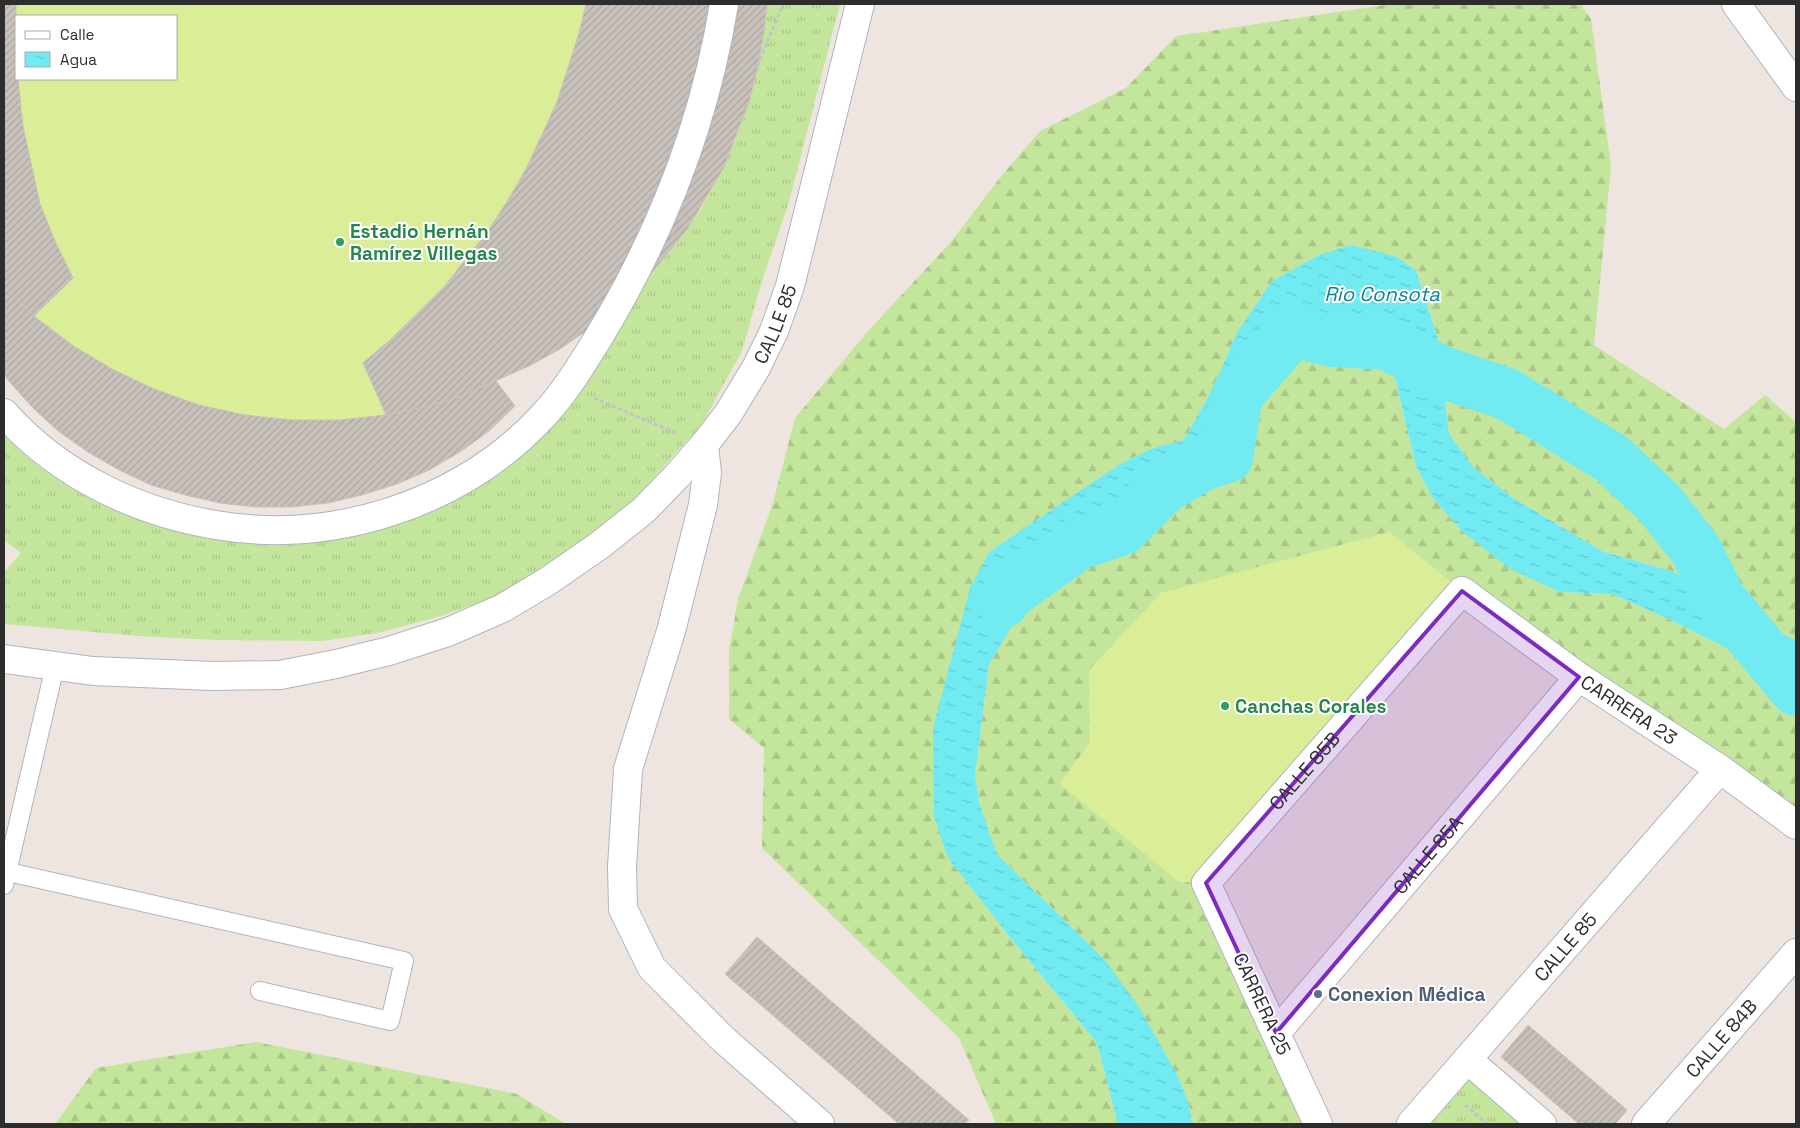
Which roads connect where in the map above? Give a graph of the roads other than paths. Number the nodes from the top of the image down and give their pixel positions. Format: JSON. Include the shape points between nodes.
{"nodes":[{"id":1,"x":724,"y":4,"type":"edge"},
{"id":2,"x":860,"y":4,"type":"edge"},
{"id":3,"x":1736,"y":4,"type":"edge"},
{"id":4,"x":1796,"y":87,"type":"edge"},
{"id":5,"x":4,"y":413,"type":"edge"},
{"id":6,"x":704,"y":445,"type":"junction"},
{"id":7,"x":1462,"y":591,"type":"joint"},
{"id":8,"x":4,"y":659,"type":"edge"},
{"id":9,"x":56,"y":666,"type":"junction"},
{"id":10,"x":1579,"y":677,"type":"junction"},
{"id":11,"x":1720,"y":769,"type":"junction"},
{"id":12,"x":1796,"y":825,"type":"edge"},
{"id":13,"x":5,"y":876,"type":"edge"},
{"id":14,"x":1206,"y":883,"type":"joint"},
{"id":15,"x":1796,"y":953,"type":"edge"},
{"id":16,"x":260,"y":991,"type":"dead end"},
{"id":17,"x":1276,"y":1033,"type":"junction"},
{"id":18,"x":1468,"y":1060,"type":"junction"},
{"id":19,"x":820,"y":1124,"type":"edge"},
{"id":20,"x":1318,"y":1124,"type":"edge"},
{"id":21,"x":1411,"y":1124,"type":"edge"},
{"id":22,"x":1542,"y":1124,"type":"edge"},
{"id":23,"x":1646,"y":1124,"type":"edge"}],
"edges":[{"from":1,"to":5,"type":"street","via":[[712,64],[682,164],[663,213],[617,306],[568,386],[510,447],[475,472],[400,509],[360,521],[276,531],[234,528],[151,510],[113,493],[76,473],[41,448]]},
{"from":2,"to":6,"type":"street","name":"CALLE 85","via":[[790,286],[756,368],[728,414]]},
{"from":3,"to":4,"type":"street"},
{"from":6,"to":9,"type":"street","name":"CALLE 85","via":[[644,510],[600,545],[503,608],[448,632],[372,655],[280,675],[212,676],[93,671]]},
{"from":6,"to":19,"type":"street","via":[[707,473],[703,505],[671,631],[628,769],[623,908],[652,968],[724,1040]]},
{"from":7,"to":10,"type":"street","name":"CARRERA 23"},
{"from":7,"to":14,"type":"street","name":"CALLE 85B"},
{"from":8,"to":9,"type":"street","name":"CALLE 85"},
{"from":9,"to":13,"type":"lane"},
{"from":10,"to":11,"type":"street","name":"CARRERA 23"},
{"from":10,"to":17,"type":"street","name":"CALLE 85A"},
{"from":11,"to":12,"type":"street","name":"CARRERA 23"},
{"from":11,"to":18,"type":"street","name":"CALLE 85"},
{"from":13,"to":16,"type":"lane","via":[[404,961],[390,1021]]},
{"from":14,"to":17,"type":"street","name":"CARRERA 25"},
{"from":15,"to":23,"type":"street","name":"CALLE 84B"},
{"from":17,"to":20,"type":"street","name":"CARRERA 25"},
{"from":18,"to":21,"type":"street","name":"CALLE 85"},
{"from":18,"to":22,"type":"street"}]}
